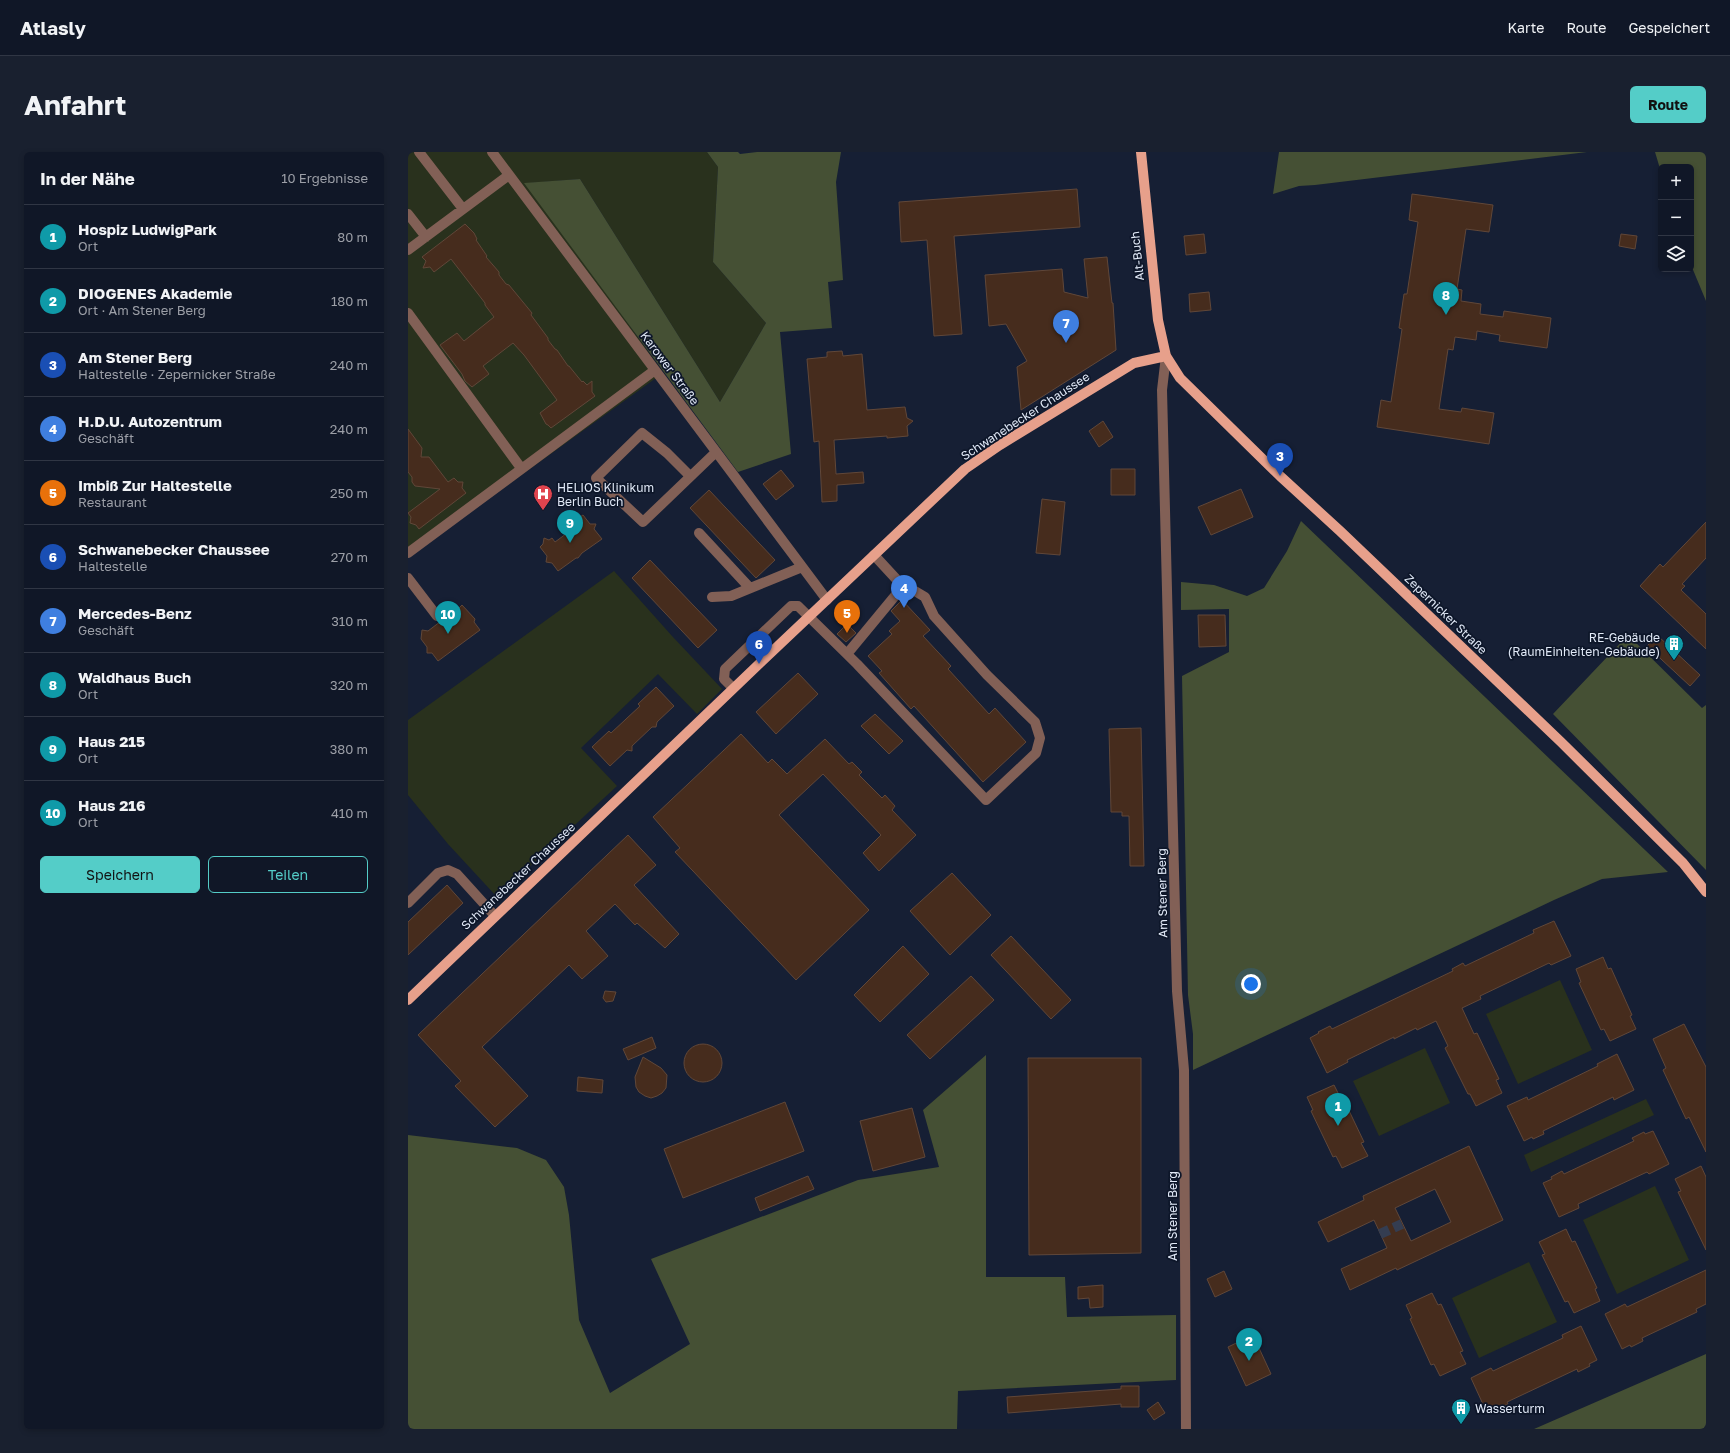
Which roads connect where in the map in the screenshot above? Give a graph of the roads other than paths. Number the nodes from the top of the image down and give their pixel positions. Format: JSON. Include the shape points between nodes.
{"nodes":[{"id":1,"x":419,"y":152,"type":"edge"},
{"id":2,"x":492,"y":152,"type":"edge"},
{"id":3,"x":1141,"y":152,"type":"edge"},
{"id":4,"x":508,"y":175,"type":"junction"},
{"id":5,"x":463,"y":209,"type":"junction"},
{"id":6,"x":408,"y":214,"type":"edge"},
{"id":7,"x":426,"y":237,"type":"junction"},
{"id":8,"x":408,"y":250,"type":"edge"},
{"id":9,"x":408,"y":313,"type":"edge"},
{"id":10,"x":1166,"y":356,"type":"junction"},
{"id":11,"x":655,"y":370,"type":"junction"},
{"id":12,"x":716,"y":452,"type":"junction"},
{"id":13,"x":521,"y":468,"type":"junction"},
{"id":14,"x":690,"y":476,"type":"junction"},
{"id":15,"x":699,"y":532,"type":"dead end"},
{"id":16,"x":408,"y":553,"type":"edge"},
{"id":17,"x":874,"y":555,"type":"junction"},
{"id":18,"x":802,"y":567,"type":"junction"},
{"id":19,"x":408,"y":578,"type":"edge"},
{"id":20,"x":904,"y":585,"type":"junction"},
{"id":21,"x":749,"y":587,"type":"junction"},
{"id":22,"x":712,"y":597,"type":"dead end"},
{"id":23,"x":827,"y":600,"type":"junction"},
{"id":24,"x":437,"y":616,"type":"dead end"},
{"id":25,"x":809,"y":616,"type":"junction"},
{"id":26,"x":847,"y":654,"type":"junction"},
{"id":27,"x":733,"y":688,"type":"junction"},
{"id":28,"x":1706,"y":892,"type":"edge"},
{"id":29,"x":408,"y":903,"type":"edge"},
{"id":30,"x":495,"y":916,"type":"junction"},
{"id":31,"x":408,"y":1000,"type":"edge"},
{"id":32,"x":1186,"y":1429,"type":"edge"}],
"edges":[{"from":1,"to":5,"type":"street"},
{"from":2,"to":4,"type":"street","name":"Karower Straße"},
{"from":3,"to":10,"type":"main road","name":"Alt-Buch","via":[[1158,320]]},
{"from":4,"to":5,"type":"street"},
{"from":4,"to":11,"type":"street","name":"Karower Straße"},
{"from":5,"to":7,"type":"street"},
{"from":6,"to":7,"type":"street"},
{"from":7,"to":8,"type":"street"},
{"from":9,"to":13,"type":"street"},
{"from":10,"to":17,"type":"main road","name":"Schwanebecker Chaussee","via":[[1130,365],[976,461]]},
{"from":10,"to":28,"type":"main road","name":"Zepernicker Straße","via":[[1180,378],[1196,394],[1561,742],[1683,863]]},
{"from":10,"to":32,"type":"street","name":"Am Stener Berg","via":[[1162,390],[1176,968],[1184,1070]]},
{"from":11,"to":12,"type":"street","name":"Karower Straße"},
{"from":11,"to":13,"type":"street"},
{"from":12,"to":14,"type":"street"},
{"from":12,"to":18,"type":"street","name":"Karower Straße"},
{"from":13,"to":16,"type":"street"},
{"from":14,"to":14,"type":"street","via":[[643,522],[596,478],[642,433]]},
{"from":15,"to":21,"type":"street"},
{"from":17,"to":20,"type":"street"},
{"from":17,"to":23,"type":"main road","name":"Schwanebecker Chaussee"},
{"from":18,"to":21,"type":"street"},
{"from":18,"to":23,"type":"street","name":"Karower Straße"},
{"from":19,"to":24,"type":"street"},
{"from":20,"to":26,"type":"street"},
{"from":20,"to":26,"type":"street","via":[[925,596],[934,616],[987,676],[1035,722],[1040,738],[1036,753],[986,800]]},
{"from":21,"to":22,"type":"street","via":[[731,596]]},
{"from":23,"to":25,"type":"main road","name":"Schwanebecker Chaussee"},
{"from":25,"to":26,"type":"street"},
{"from":25,"to":27,"type":"main road","name":"Schwanebecker Chaussee"},
{"from":25,"to":27,"type":"street","via":[[798,606],[791,606],[725,669],[724,678]]},
{"from":27,"to":30,"type":"main road","name":"Schwanebecker Chaussee"},
{"from":29,"to":30,"type":"street","via":[[438,873],[448,870],[457,874]]},
{"from":30,"to":31,"type":"main road","name":"Schwanebecker Chaussee"}]}
